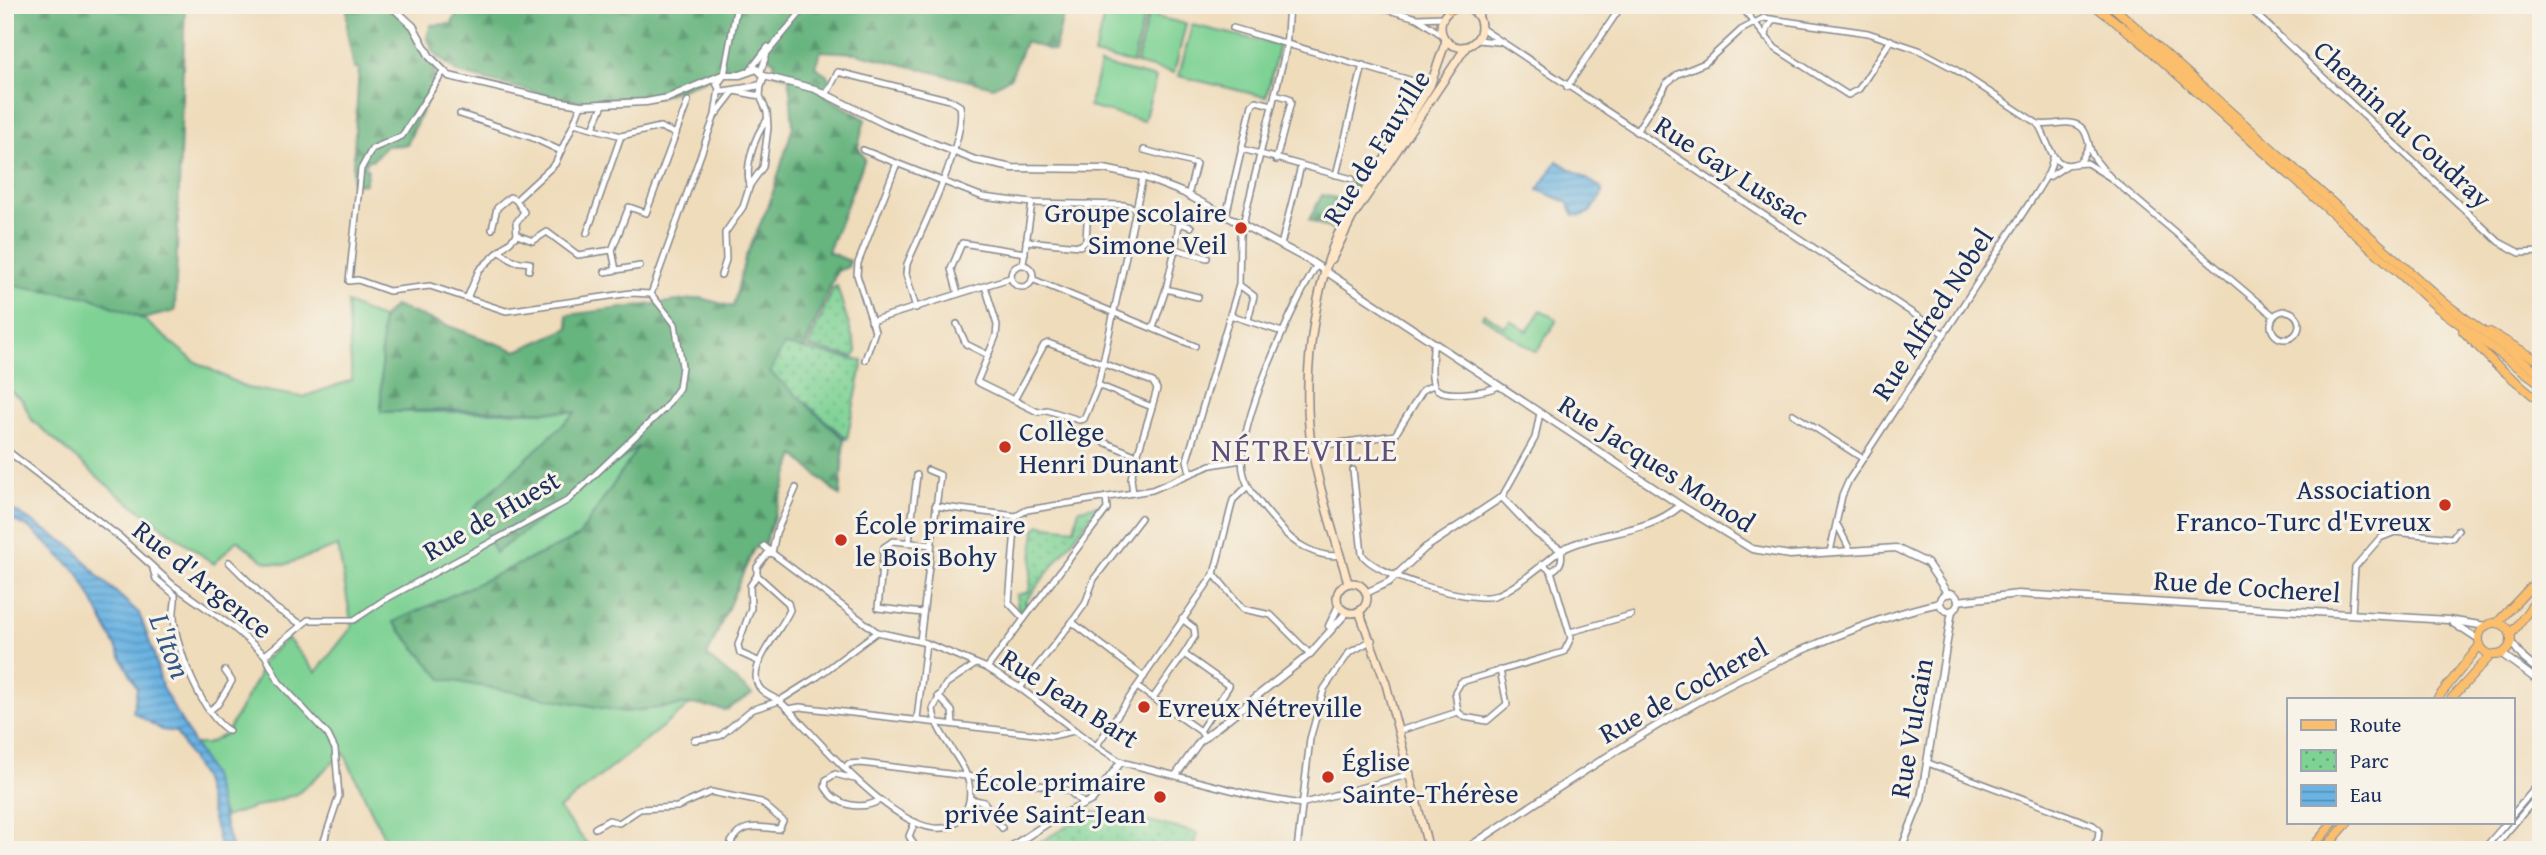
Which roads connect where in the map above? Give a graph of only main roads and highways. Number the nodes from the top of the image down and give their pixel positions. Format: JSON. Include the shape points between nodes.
{"nodes":[{"id":1,"x":1483,"y":5,"type":"edge"},
{"id":2,"x":2094,"y":5,"type":"edge"},
{"id":3,"x":2111,"y":5,"type":"edge"},
{"id":4,"x":1468,"y":6,"type":"edge"},
{"id":5,"x":1448,"y":11,"type":"edge"},
{"id":6,"x":1478,"y":16,"type":"junction"},
{"id":7,"x":1444,"y":38,"type":"junction"},
{"id":8,"x":1466,"y":47,"type":"junction"},
{"id":9,"x":1325,"y":272,"type":"junction"},
{"id":10,"x":2446,"y":304,"type":"junction"},
{"id":11,"x":2458,"y":324,"type":"junction"},
{"id":12,"x":2541,"y":362,"type":"edge"},
{"id":13,"x":2541,"y":374,"type":"edge"},
{"id":14,"x":2541,"y":384,"type":"edge"},
{"id":15,"x":2541,"y":402,"type":"edge"},
{"id":16,"x":2541,"y":576,"type":"edge"},
{"id":17,"x":1348,"y":583,"type":"junction"},
{"id":18,"x":2541,"y":594,"type":"edge"},
{"id":19,"x":1359,"y":611,"type":"junction"},
{"id":20,"x":2497,"y":623,"type":"junction"},
{"id":21,"x":2511,"y":638,"type":"junction"},
{"id":22,"x":2480,"y":643,"type":"junction"},
{"id":23,"x":2491,"y":655,"type":"junction"},
{"id":24,"x":2438,"y":698,"type":"edge"},
{"id":25,"x":2452,"y":698,"type":"edge"},
{"id":26,"x":2332,"y":824,"type":"edge"},
{"id":27,"x":2346,"y":824,"type":"edge"},
{"id":28,"x":1429,"y":850,"type":"edge"},
{"id":29,"x":2310,"y":850,"type":"edge"},
{"id":30,"x":2324,"y":850,"type":"edge"}],
"edges":[{"from":1,"to":6,"type":"main road"},
{"from":2,"to":11,"type":"main road"},
{"from":3,"to":10,"type":"main road"},
{"from":4,"to":5,"type":"main road"},
{"from":4,"to":6,"type":"main road"},
{"from":5,"to":7,"type":"main road"},
{"from":6,"to":8,"type":"main road","via":[[1477,40]]},
{"from":7,"to":8,"type":"main road","via":[[1455,47]]},
{"from":7,"to":9,"type":"main road","name":"Rue de Fauville","via":[[1444,54],[1430,86],[1349,214]]},
{"from":8,"to":9,"type":"main road","name":"Rue de Fauville","via":[[1352,218]]},
{"from":9,"to":17,"type":"main road","name":"Rue de Fauville","via":[[1308,382],[1312,447]]},
{"from":10,"to":12,"type":"main road"},
{"from":10,"to":13,"type":"main road"},
{"from":11,"to":14,"type":"main road"},
{"from":11,"to":15,"type":"main road","via":[[2468,339]]},
{"from":16,"to":20,"type":"main road"},
{"from":17,"to":19,"type":"main road","via":[[1359,585],[1366,593]]},
{"from":17,"to":19,"type":"main road","via":[[1339,589],[1339,606],[1347,612]]},
{"from":18,"to":21,"type":"main road"},
{"from":19,"to":28,"type":"main road","via":[[1399,731]]},
{"from":20,"to":21,"type":"main road"},
{"from":20,"to":22,"type":"main road","via":[[2486,626]]},
{"from":21,"to":23,"type":"main road","via":[[2502,654]]},
{"from":22,"to":23,"type":"main road"},
{"from":22,"to":24,"type":"main road"},
{"from":23,"to":25,"type":"main road"},
{"from":26,"to":29,"type":"main road"},
{"from":27,"to":30,"type":"main road"}]}
